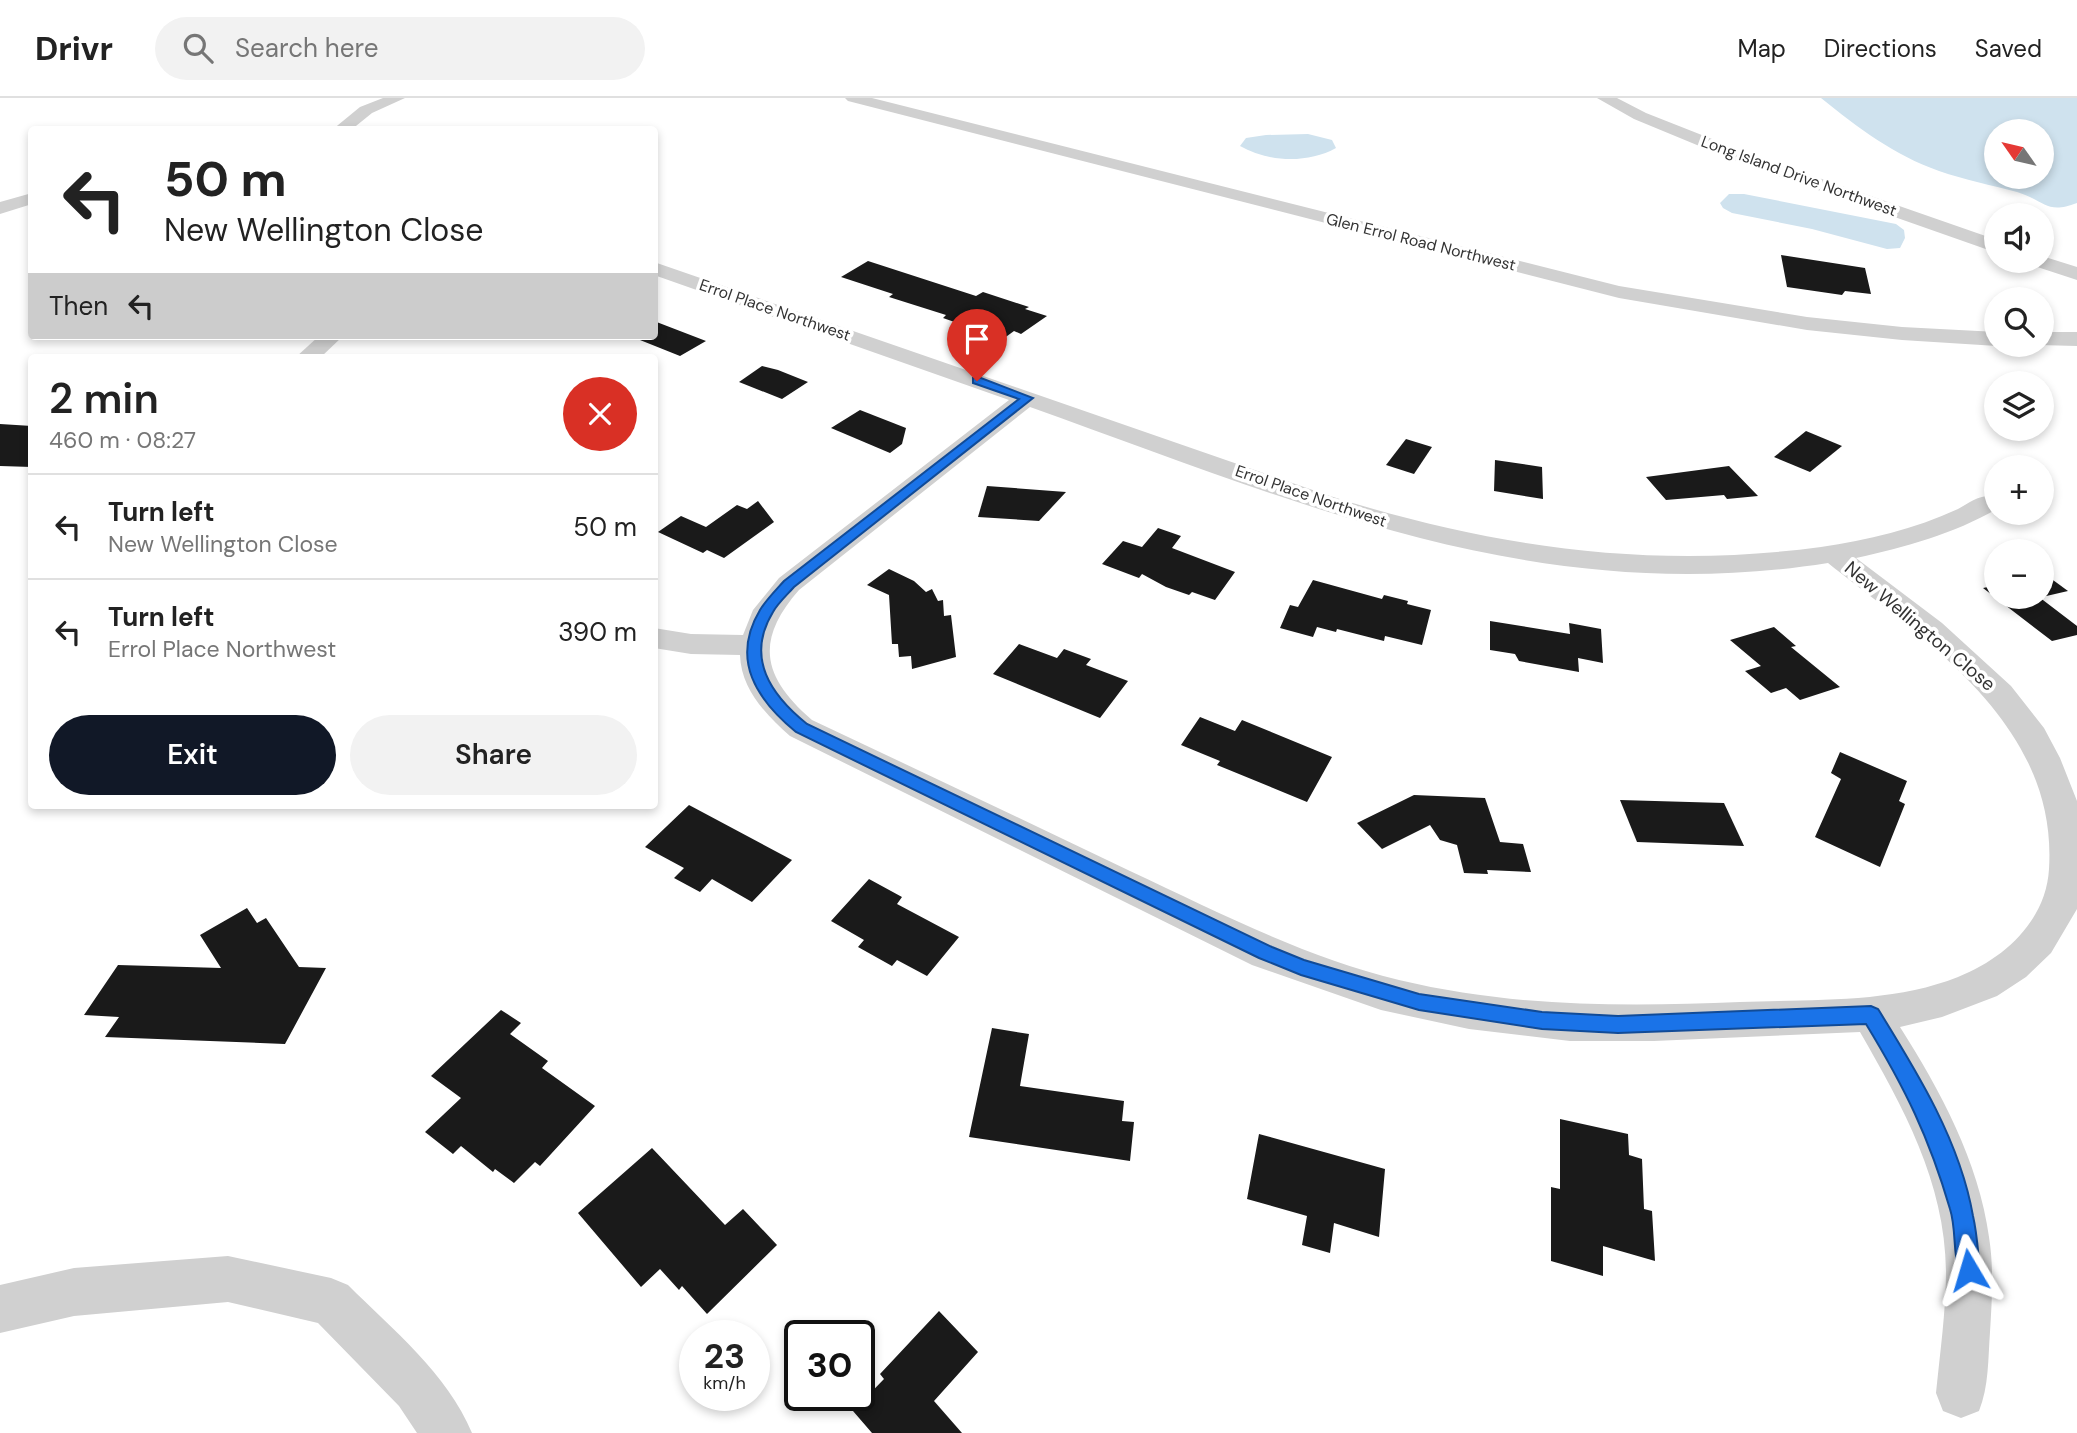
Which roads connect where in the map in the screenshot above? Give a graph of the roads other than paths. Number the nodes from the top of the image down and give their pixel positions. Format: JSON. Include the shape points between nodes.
{"nodes":[{"id":1,"x":397,"y":98,"type":"edge"},
{"id":2,"x":853,"y":98,"type":"edge"},
{"id":3,"x":1605,"y":98,"type":"edge"},
{"id":4,"x":365,"y":104,"type":"edge"},
{"id":5,"x":344,"y":126,"type":"edge"},
{"id":6,"x":28,"y":199,"type":"edge"},
{"id":7,"x":0,"y":208,"type":"edge"},
{"id":8,"x":1984,"y":242,"type":"edge"},
{"id":9,"x":2054,"y":266,"type":"edge"},
{"id":10,"x":658,"y":269,"type":"edge"},
{"id":11,"x":2077,"y":274,"type":"edge"},
{"id":12,"x":1984,"y":338,"type":"edge"},
{"id":13,"x":2054,"y":339,"type":"edge"},
{"id":14,"x":2077,"y":339,"type":"edge"},
{"id":15,"x":327,"y":340,"type":"edge"},
{"id":16,"x":311,"y":354,"type":"edge"},
{"id":17,"x":1027,"y":398,"type":"junction"},
{"id":18,"x":1984,"y":505,"type":"edge"},
{"id":19,"x":1834,"y":554,"type":"junction"},
{"id":20,"x":658,"y":639,"type":"edge"},
{"id":21,"x":755,"y":645,"type":"junction"},
{"id":22,"x":1871,"y":1015,"type":"junction"},
{"id":23,"x":0,"y":1308,"type":"edge"},
{"id":24,"x":1961,"y":1393,"type":"dead end"},
{"id":25,"x":447,"y":1433,"type":"edge"}],
"edges":[{"from":1,"to":4,"type":"street"},
{"from":2,"to":12,"type":"street","name":"Glen Errol Road Northwest","via":[[1667,302],[1859,331]]},
{"from":3,"to":8,"type":"street","name":"Long Island Drive Northwest","via":[[1744,158]]},
{"from":4,"to":5,"type":"street"},
{"from":6,"to":7,"type":"street"},
{"from":9,"to":11,"type":"street"},
{"from":10,"to":17,"type":"street","name":"Errol Place Northwest"},
{"from":13,"to":14,"type":"street"},
{"from":15,"to":16,"type":"street"},
{"from":17,"to":19,"type":"street","name":"Errol Place Northwest","via":[[1350,511],[1472,544],[1569,559],[1666,566],[1759,563]]},
{"from":17,"to":21,"type":"street","name":"New Wellington Close","via":[[789,584],[766,612]]},
{"from":18,"to":19,"type":"street","name":"Errol Place Northwest","via":[[1965,517]]},
{"from":19,"to":22,"type":"street","name":"New Wellington Close","via":[[1966,660],[2019,717],[2056,781],[2071,846],[2068,882],[2058,912],[2037,943],[2007,970],[1970,990],[1923,1006]]},
{"from":20,"to":21,"type":"street"},
{"from":21,"to":22,"type":"street","name":"New Wellington Close","via":[[755,666],[763,689],[801,728],[1301,967],[1419,1002],[1542,1021],[1618,1024]]},
{"from":22,"to":24,"type":"street","via":[[1909,1077],[1941,1144],[1962,1213],[1969,1270]]},
{"from":23,"to":25,"type":"street","via":[[74,1292],[228,1279],[331,1303],[417,1388]]}]}
